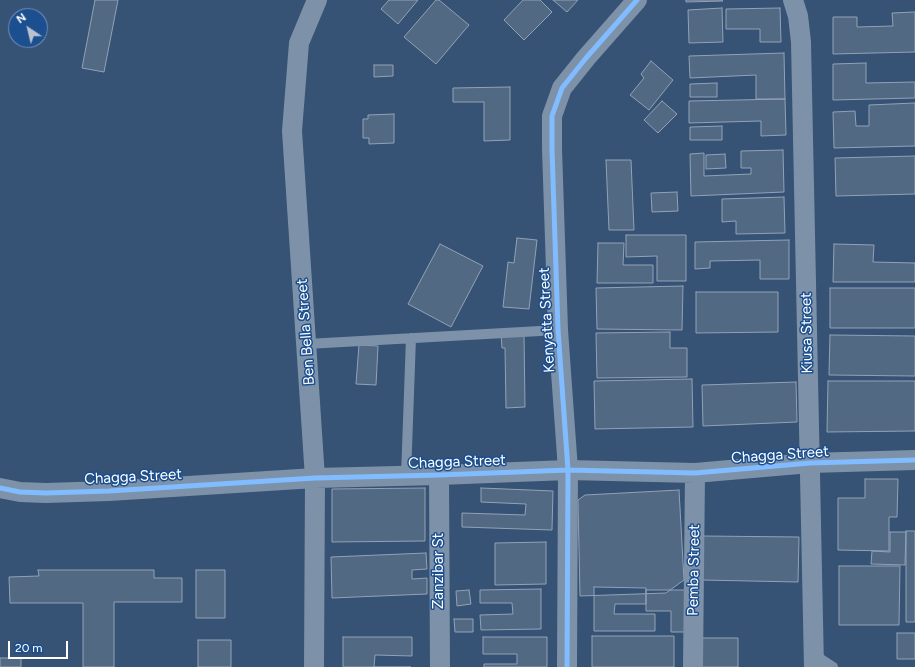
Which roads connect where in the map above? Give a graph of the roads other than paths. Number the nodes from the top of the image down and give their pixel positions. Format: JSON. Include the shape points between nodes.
{"nodes":[{"id":1,"x":317,"y":0,"type":"edge"},
{"id":2,"x":637,"y":0,"type":"edge"},
{"id":3,"x":793,"y":0,"type":"edge"},
{"id":4,"x":558,"y":330,"type":"junction"},
{"id":5,"x":411,"y":338,"type":"junction"},
{"id":6,"x":307,"y":344,"type":"junction"},
{"id":7,"x":915,"y":460,"type":"edge"},
{"id":8,"x":810,"y":463,"type":"junction"},
{"id":9,"x":568,"y":470,"type":"junction"},
{"id":10,"x":695,"y":473,"type":"junction"},
{"id":11,"x":439,"y":475,"type":"junction"},
{"id":12,"x":406,"y":476,"type":"junction"},
{"id":13,"x":315,"y":478,"type":"junction"},
{"id":14,"x":0,"y":488,"type":"edge"},
{"id":15,"x":814,"y":661,"type":"edge"},
{"id":16,"x":314,"y":667,"type":"edge"},
{"id":17,"x":440,"y":667,"type":"edge"},
{"id":18,"x":567,"y":667,"type":"edge"},
{"id":19,"x":692,"y":667,"type":"edge"},
{"id":20,"x":833,"y":667,"type":"edge"}],
"edges":[{"from":1,"to":6,"type":"street","name":"Ben Bella Street","via":[[299,43],[292,131]]},
{"from":2,"to":4,"type":"street","name":"Kenyatta Street","via":[[562,88],[552,116]]},
{"from":3,"to":8,"type":"street","name":"Kiusa Street","via":[[801,42]]},
{"from":4,"to":5,"type":"lane"},
{"from":4,"to":9,"type":"street","name":"Kenyatta Street"},
{"from":5,"to":6,"type":"lane"},
{"from":5,"to":12,"type":"lane"},
{"from":6,"to":13,"type":"street","name":"Ben Bella Street"},
{"from":7,"to":8,"type":"street","name":"Chagga Street"},
{"from":8,"to":10,"type":"street","name":"Chagga Street"},
{"from":8,"to":15,"type":"street","name":"Kiusa Street"},
{"from":9,"to":10,"type":"street","name":"Chagga Street"},
{"from":9,"to":11,"type":"street","name":"Chagga Street"},
{"from":9,"to":18,"type":"street","name":"Kenyatta Street"},
{"from":10,"to":19,"type":"street","name":"Pemba Street"},
{"from":11,"to":12,"type":"street","name":"Chagga Street"},
{"from":11,"to":17,"type":"street","name":"Zanzibar St"},
{"from":12,"to":13,"type":"street","name":"Chagga Street"},
{"from":13,"to":14,"type":"street","name":"Chagga Street","via":[[46,493]]},
{"from":13,"to":16,"type":"street","name":"Ben Bella Street"},
{"from":15,"to":20,"type":"lane"}]}
